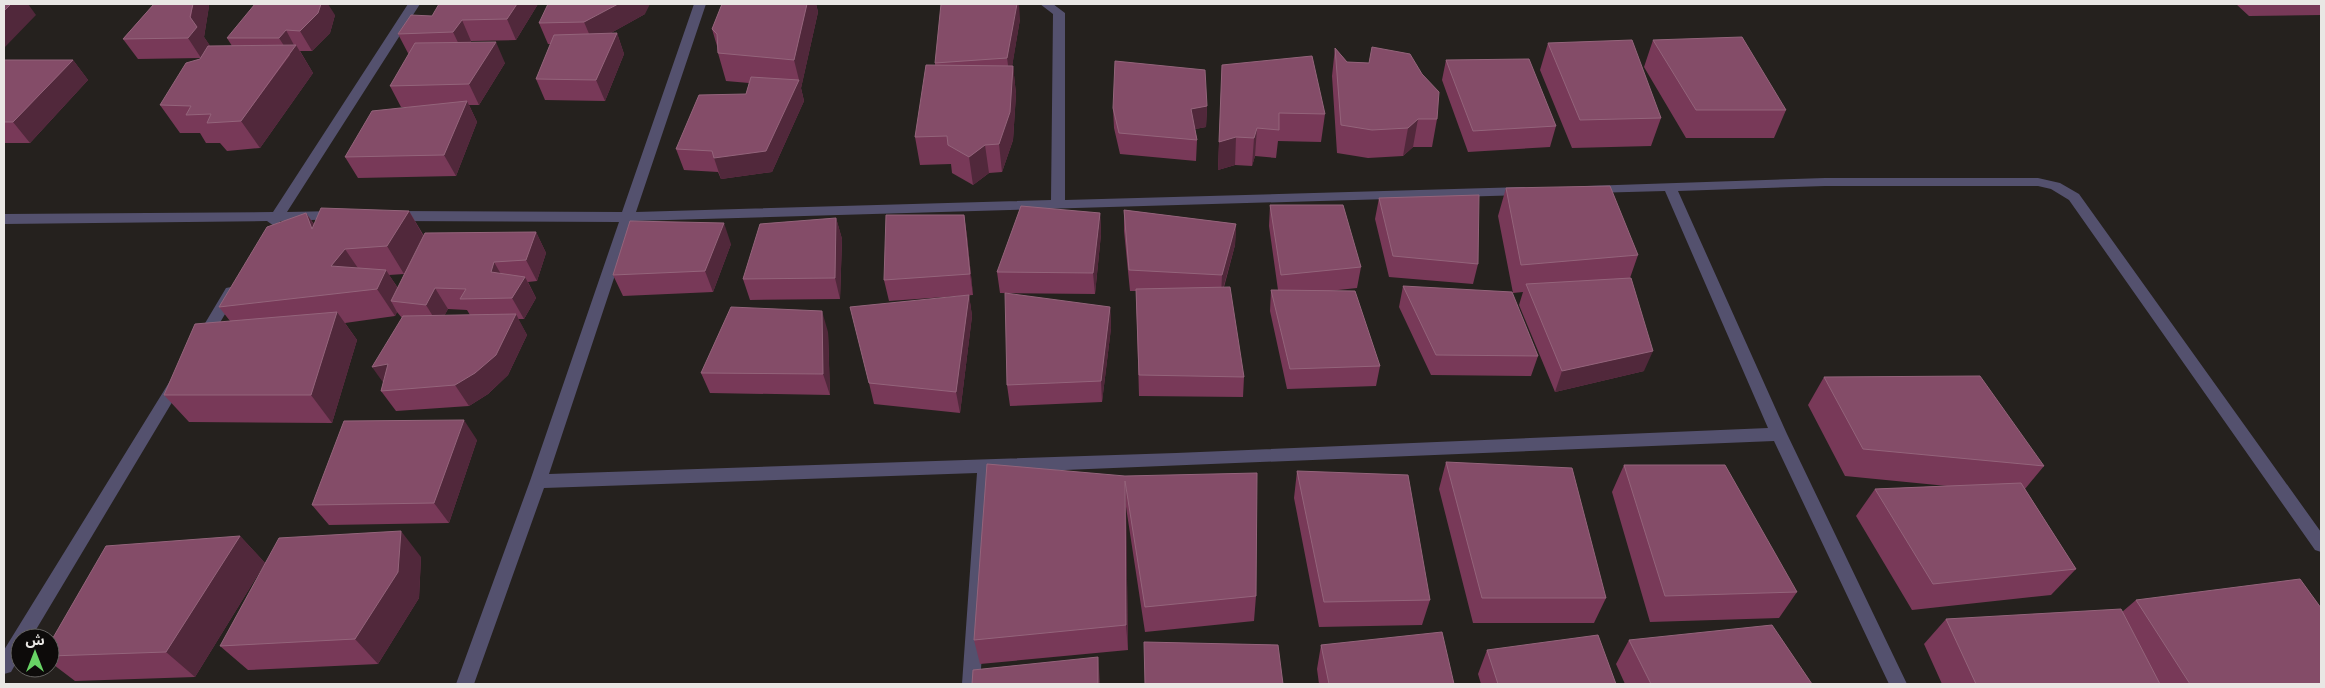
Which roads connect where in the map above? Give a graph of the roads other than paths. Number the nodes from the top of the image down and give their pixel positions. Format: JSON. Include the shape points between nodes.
{"nodes":[{"id":1,"x":414,"y":4,"type":"edge"},
{"id":2,"x":700,"y":4,"type":"edge"},
{"id":3,"x":1046,"y":4,"type":"edge"},
{"id":4,"x":1670,"y":187,"type":"junction"},
{"id":5,"x":1581,"y":189,"type":"edge"},
{"id":6,"x":1542,"y":190,"type":"edge"},
{"id":7,"x":1058,"y":204,"type":"junction"},
{"id":8,"x":278,"y":216,"type":"junction"},
{"id":9,"x":346,"y":216,"type":"edge"},
{"id":10,"x":375,"y":216,"type":"edge"},
{"id":11,"x":628,"y":216,"type":"junction"},
{"id":12,"x":4,"y":219,"type":"edge"},
{"id":13,"x":267,"y":232,"type":"edge"},
{"id":14,"x":236,"y":283,"type":"edge"},
{"id":15,"x":195,"y":351,"type":"edge"},
{"id":16,"x":185,"y":368,"type":"edge"},
{"id":17,"x":1779,"y":434,"type":"junction"},
{"id":18,"x":986,"y":467,"type":"junction"},
{"id":19,"x":538,"y":480,"type":"junction"},
{"id":20,"x":2321,"y":545,"type":"edge"},
{"id":21,"x":26,"y":628,"type":"edge"},
{"id":22,"x":465,"y":684,"type":"edge"},
{"id":23,"x":971,"y":684,"type":"edge"},
{"id":24,"x":1898,"y":684,"type":"edge"}],
"edges":[{"from":1,"to":8,"type":"street"},
{"from":2,"to":11,"type":"street"},
{"from":3,"to":7,"type":"street","via":[[1058,13]]},
{"from":4,"to":5,"type":"street"},
{"from":4,"to":17,"type":"street"},
{"from":4,"to":20,"type":"street","via":[[1825,182],[2038,182],[2066,191],[2074,197]]},
{"from":6,"to":7,"type":"street"},
{"from":7,"to":11,"type":"street"},
{"from":8,"to":9,"type":"street"},
{"from":8,"to":12,"type":"street"},
{"from":8,"to":13,"type":"street"},
{"from":10,"to":11,"type":"street"},
{"from":11,"to":19,"type":"street"},
{"from":14,"to":15,"type":"street"},
{"from":16,"to":21,"type":"street"},
{"from":17,"to":18,"type":"street"},
{"from":17,"to":24,"type":"street"},
{"from":18,"to":19,"type":"street"},
{"from":18,"to":23,"type":"street"},
{"from":19,"to":22,"type":"street"}]}
